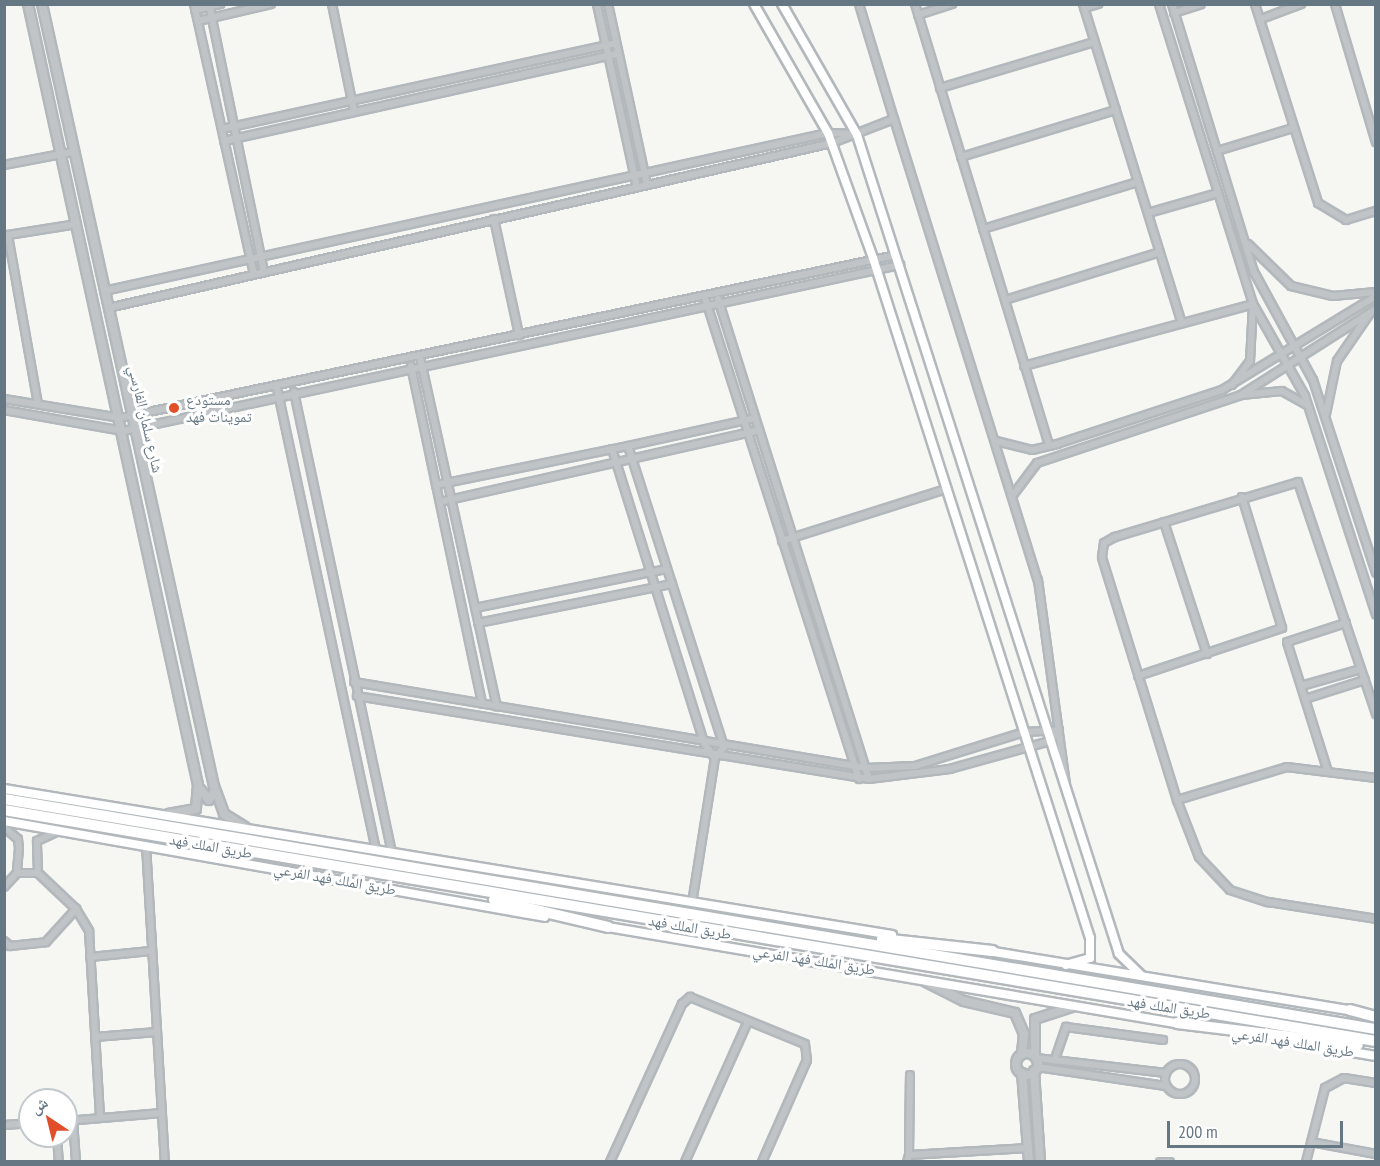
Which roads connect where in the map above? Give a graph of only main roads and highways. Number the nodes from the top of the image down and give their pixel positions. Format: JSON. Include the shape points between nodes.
{"nodes":[{"id":1,"x":754,"y":4,"type":"edge"},
{"id":2,"x":782,"y":4,"type":"edge"},
{"id":3,"x":4,"y":789,"type":"edge"},
{"id":4,"x":4,"y":799,"type":"edge"},
{"id":5,"x":4,"y":810,"type":"edge"},
{"id":6,"x":4,"y":821,"type":"edge"},
{"id":7,"x":391,"y":877,"type":"junction"},
{"id":8,"x":737,"y":922,"type":"junction"},
{"id":9,"x":608,"y":927,"type":"junction"},
{"id":10,"x":992,"y":951,"type":"junction"},
{"id":11,"x":1064,"y":965,"type":"junction"},
{"id":12,"x":1146,"y":978,"type":"junction"},
{"id":13,"x":1350,"y":1010,"type":"joint"},
{"id":14,"x":1376,"y":1015,"type":"edge"},
{"id":15,"x":1177,"y":1023,"type":"junction"},
{"id":16,"x":1376,"y":1029,"type":"edge"},
{"id":17,"x":1376,"y":1041,"type":"edge"},
{"id":18,"x":1376,"y":1047,"type":"edge"},
{"id":19,"x":1376,"y":1056,"type":"edge"}],
"edges":[{"from":1,"to":11,"type":"main road","via":[[828,133],[877,269],[1093,951],[1090,958]]},
{"from":2,"to":12,"type":"main road","via":[[857,135],[1119,954],[1128,968]]},
{"from":3,"to":10,"type":"main road"},
{"from":4,"to":8,"type":"highway","name":"طريق الملك فهد"},
{"from":5,"to":7,"type":"highway","name":"طريق الملك فهد"},
{"from":6,"to":9,"type":"main road","name":"طريق الملك فهد الفرعي"},
{"from":7,"to":9,"type":"highway"},
{"from":7,"to":17,"type":"highway","name":"طريق الملك فهد"},
{"from":8,"to":10,"type":"highway"},
{"from":8,"to":16,"type":"highway","name":"طريق الملك فهد"},
{"from":9,"to":15,"type":"main road","name":"طريق الملك فهد الفرعي"},
{"from":10,"to":11,"type":"main road"},
{"from":11,"to":12,"type":"main road"},
{"from":12,"to":13,"type":"main road"},
{"from":13,"to":14,"type":"highway"},
{"from":15,"to":18,"type":"highway"},
{"from":15,"to":19,"type":"main road","name":"طريق الملك فهد الفرعي"}]}
